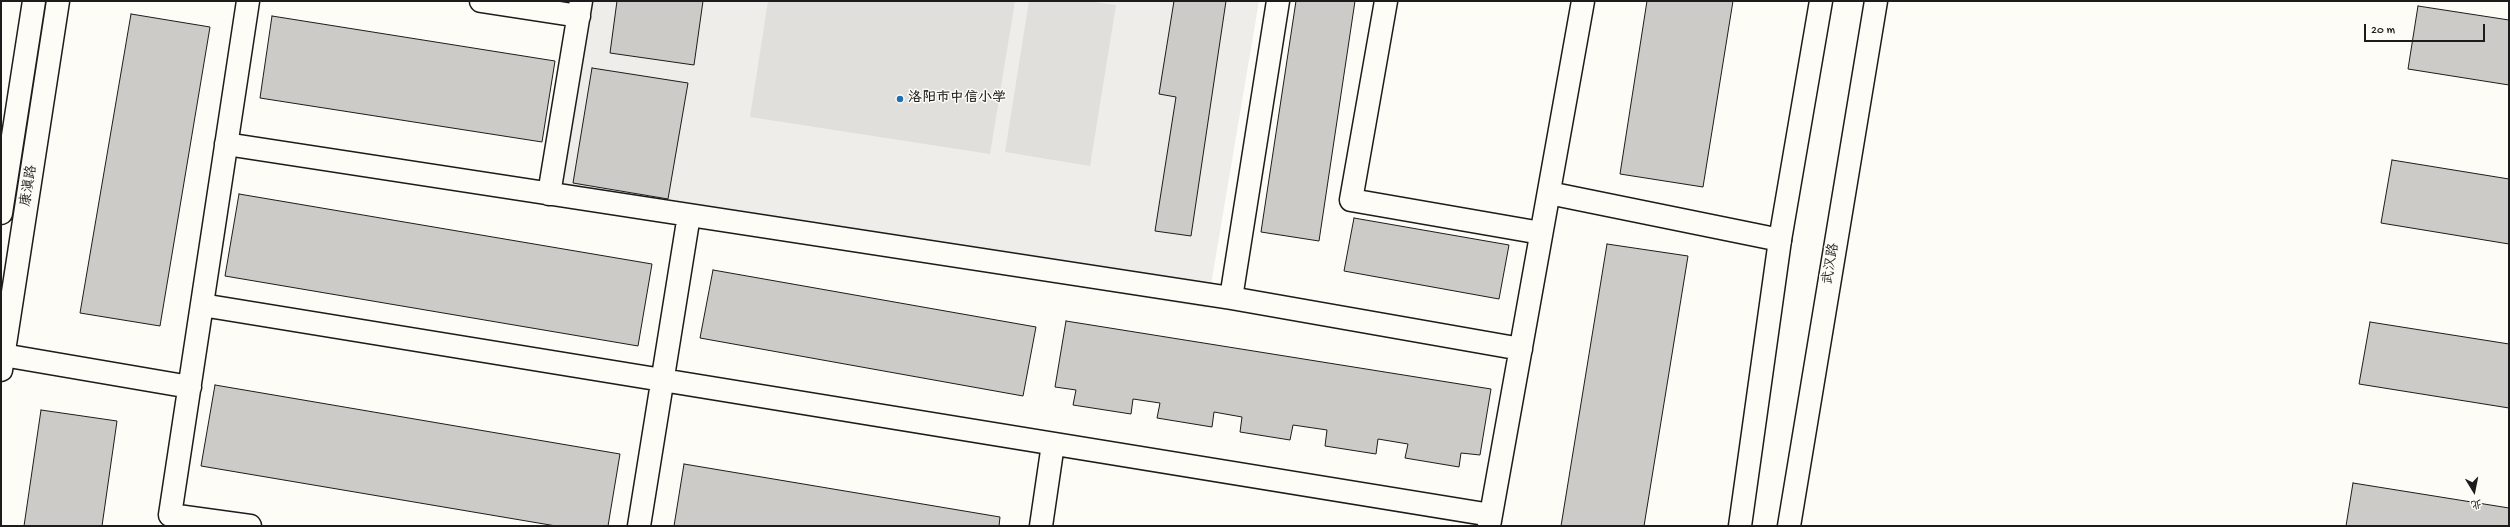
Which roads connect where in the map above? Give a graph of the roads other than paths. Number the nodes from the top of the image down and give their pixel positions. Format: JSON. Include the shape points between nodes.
{"nodes":[{"id":1,"x":34,"y":1,"type":"edge"},
{"id":2,"x":58,"y":1,"type":"edge"},
{"id":3,"x":248,"y":1,"type":"edge"},
{"id":4,"x":481,"y":1,"type":"edge"},
{"id":5,"x":1278,"y":1,"type":"edge"},
{"id":6,"x":1386,"y":1,"type":"edge"},
{"id":7,"x":1583,"y":1,"type":"edge"},
{"id":8,"x":1820,"y":1,"type":"edge"},
{"id":9,"x":1876,"y":1,"type":"edge"},
{"id":10,"x":580,"y":9,"type":"edge"},
{"id":11,"x":226,"y":144,"type":"junction"},
{"id":12,"x":5,"y":161,"type":"edge"},
{"id":13,"x":33,"y":166,"type":"junction"},
{"id":14,"x":1549,"y":192,"type":"junction"},
{"id":15,"x":549,"y":194,"type":"junction"},
{"id":16,"x":1,"y":213,"type":"edge"},
{"id":17,"x":689,"y":215,"type":"junction"},
{"id":18,"x":1541,"y":233,"type":"junction"},
{"id":19,"x":1780,"y":240,"type":"junction"},
{"id":20,"x":1231,"y":298,"type":"junction"},
{"id":21,"x":202,"y":305,"type":"junction"},
{"id":22,"x":1520,"y":349,"type":"junction"},
{"id":23,"x":2,"y":363,"type":"edge"},
{"id":24,"x":662,"y":381,"type":"junction"},
{"id":25,"x":190,"y":387,"type":"junction"},
{"id":26,"x":1053,"y":444,"type":"junction"},
{"id":27,"x":1490,"y":521,"type":"edge"},
{"id":28,"x":250,"y":526,"type":"edge"},
{"id":29,"x":639,"y":526,"type":"edge"},
{"id":30,"x":1042,"y":526,"type":"edge"},
{"id":31,"x":1740,"y":526,"type":"edge"},
{"id":32,"x":1789,"y":526,"type":"edge"}],
"edges":[{"from":1,"to":12,"type":"main road","name":"康滇路"},
{"from":2,"to":13,"type":"main road","name":"康滇路"},
{"from":3,"to":11,"type":"main road"},
{"from":4,"to":10,"type":"main road"},
{"from":5,"to":20,"type":"main road"},
{"from":6,"to":18,"type":"main road","via":[[1351,200]]},
{"from":7,"to":14,"type":"main road"},
{"from":8,"to":19,"type":"main road"},
{"from":9,"to":32,"type":"main road","name":"武汉路"},
{"from":10,"to":15,"type":"main road"},
{"from":11,"to":15,"type":"main road"},
{"from":11,"to":21,"type":"main road"},
{"from":12,"to":13,"type":"main road"},
{"from":12,"to":16,"type":"main road","name":"康滇路"},
{"from":13,"to":23,"type":"main road","name":"康滇路"},
{"from":14,"to":18,"type":"main road"},
{"from":14,"to":19,"type":"main road"},
{"from":15,"to":17,"type":"main road"},
{"from":17,"to":20,"type":"main road"},
{"from":17,"to":24,"type":"main road"},
{"from":18,"to":22,"type":"main road"},
{"from":19,"to":31,"type":"main road"},
{"from":20,"to":22,"type":"main road"},
{"from":21,"to":24,"type":"main road"},
{"from":21,"to":25,"type":"main road"},
{"from":22,"to":27,"type":"main road"},
{"from":23,"to":25,"type":"main road"},
{"from":24,"to":26,"type":"main road"},
{"from":24,"to":29,"type":"main road"},
{"from":25,"to":28,"type":"main road","via":[[170,515]]},
{"from":26,"to":27,"type":"main road"},
{"from":26,"to":30,"type":"main road"}]}
